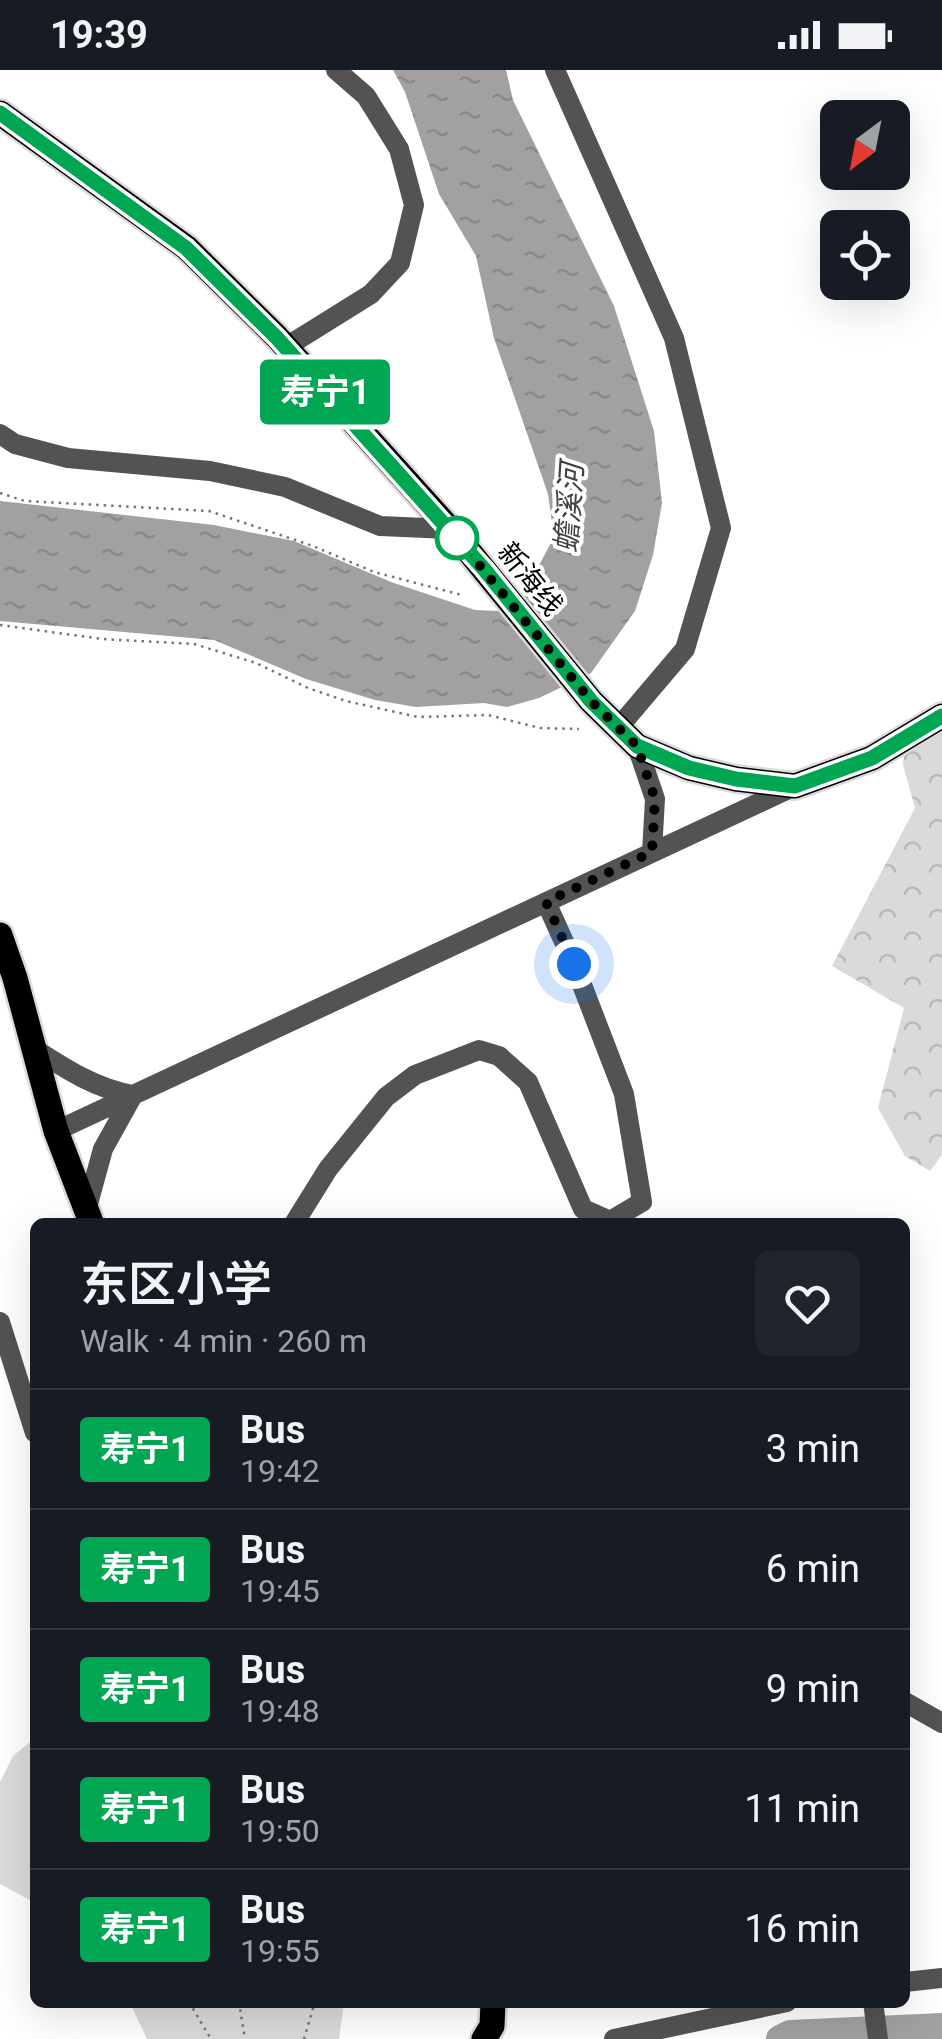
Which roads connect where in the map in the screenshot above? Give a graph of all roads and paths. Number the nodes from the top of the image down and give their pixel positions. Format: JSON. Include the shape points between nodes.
{"nodes":[{"id":1,"x":336,"y":70,"type":"edge"},
{"id":2,"x":554,"y":70,"type":"edge"},
{"id":3,"x":3,"y":121,"type":"edge"},
{"id":4,"x":286,"y":347,"type":"junction"},
{"id":5,"x":0,"y":434,"type":"edge"},
{"id":6,"x":0,"y":493,"type":"edge"},
{"id":7,"x":448,"y":529,"type":"junction"},
{"id":8,"x":462,"y":595,"type":"dead end"},
{"id":9,"x":0,"y":625,"type":"edge"},
{"id":10,"x":942,"y":716,"type":"edge"},
{"id":11,"x":579,"y":730,"type":"dead end"},
{"id":12,"x":628,"y":737,"type":"junction"},
{"id":13,"x":795,"y":786,"type":"junction"},
{"id":14,"x":652,"y":852,"type":"junction"},
{"id":15,"x":546,"y":902,"type":"junction"},
{"id":16,"x":0,"y":935,"type":"edge"},
{"id":17,"x":33,"y":1048,"type":"junction"},
{"id":18,"x":133,"y":1094,"type":"junction"},
{"id":19,"x":56,"y":1130,"type":"junction"},
{"id":20,"x":89,"y":1217,"type":"edge"},
{"id":21,"x":297,"y":1218,"type":"edge"},
{"id":22,"x":604,"y":1218,"type":"edge"},
{"id":23,"x":615,"y":1218,"type":"edge"},
{"id":24,"x":0,"y":1322,"type":"edge"},
{"id":25,"x":30,"y":1416,"type":"edge"},
{"id":26,"x":910,"y":1705,"type":"edge"},
{"id":27,"x":942,"y":1723,"type":"edge"},
{"id":28,"x":942,"y":1978,"type":"edge"},
{"id":29,"x":910,"y":1981,"type":"edge"},
{"id":30,"x":193,"y":2008,"type":"edge"},
{"id":31,"x":240,"y":2008,"type":"edge"},
{"id":32,"x":313,"y":2008,"type":"edge"},
{"id":33,"x":493,"y":2008,"type":"edge"},
{"id":34,"x":760,"y":2008,"type":"edge"},
{"id":35,"x":874,"y":2008,"type":"edge"},
{"id":36,"x":211,"y":2039,"type":"edge"},
{"id":37,"x":245,"y":2039,"type":"edge"},
{"id":38,"x":304,"y":2039,"type":"edge"},
{"id":39,"x":484,"y":2039,"type":"edge"},
{"id":40,"x":614,"y":2039,"type":"edge"},
{"id":41,"x":878,"y":2039,"type":"edge"}],
"edges":[{"from":1,"to":4,"type":"street","via":[[366,96],[399,150],[414,206],[400,263],[371,294]]},
{"from":2,"to":12,"type":"street","via":[[674,338],[722,528],[685,649]]},
{"from":3,"to":4,"type":"main road","name":"新海线","via":[[186,248]]},
{"from":4,"to":7,"type":"main road","name":"新海线"},
{"from":5,"to":7,"type":"street","via":[[68,458],[210,471],[285,487],[380,526]]},
{"from":6,"to":8,"type":"path","via":[[25,501],[209,511],[374,572]]},
{"from":7,"to":12,"type":"main road","name":"新海线"},
{"from":9,"to":11,"type":"path","via":[[194,644],[346,701],[418,717],[488,715]]},
{"from":10,"to":13,"type":"main road","name":"新海线","via":[[872,758]]},
{"from":12,"to":13,"type":"main road","name":"新海线","via":[[689,768]]},
{"from":12,"to":14,"type":"street","via":[[655,799]]},
{"from":13,"to":14,"type":"street"},
{"from":14,"to":15,"type":"street"},
{"from":15,"to":18,"type":"street"},
{"from":15,"to":23,"type":"street","via":[[624,1094],[642,1202]]},
{"from":16,"to":17,"type":"main road"},
{"from":17,"to":18,"type":"street","via":[[114,1092]]},
{"from":17,"to":19,"type":"main road"},
{"from":18,"to":19,"type":"street"},
{"from":18,"to":20,"type":"street","via":[[103,1149]]},
{"from":19,"to":20,"type":"main road"},
{"from":21,"to":22,"type":"street","via":[[328,1168],[386,1098],[415,1075],[478,1050],[499,1056],[528,1082],[584,1209]]},
{"from":24,"to":25,"type":"street"},
{"from":26,"to":27,"type":"street"},
{"from":28,"to":29,"type":"street"},
{"from":30,"to":36,"type":"path"},
{"from":31,"to":37,"type":"path"},
{"from":32,"to":38,"type":"path"},
{"from":33,"to":39,"type":"main road"},
{"from":34,"to":40,"type":"street"},
{"from":35,"to":41,"type":"street"}]}
